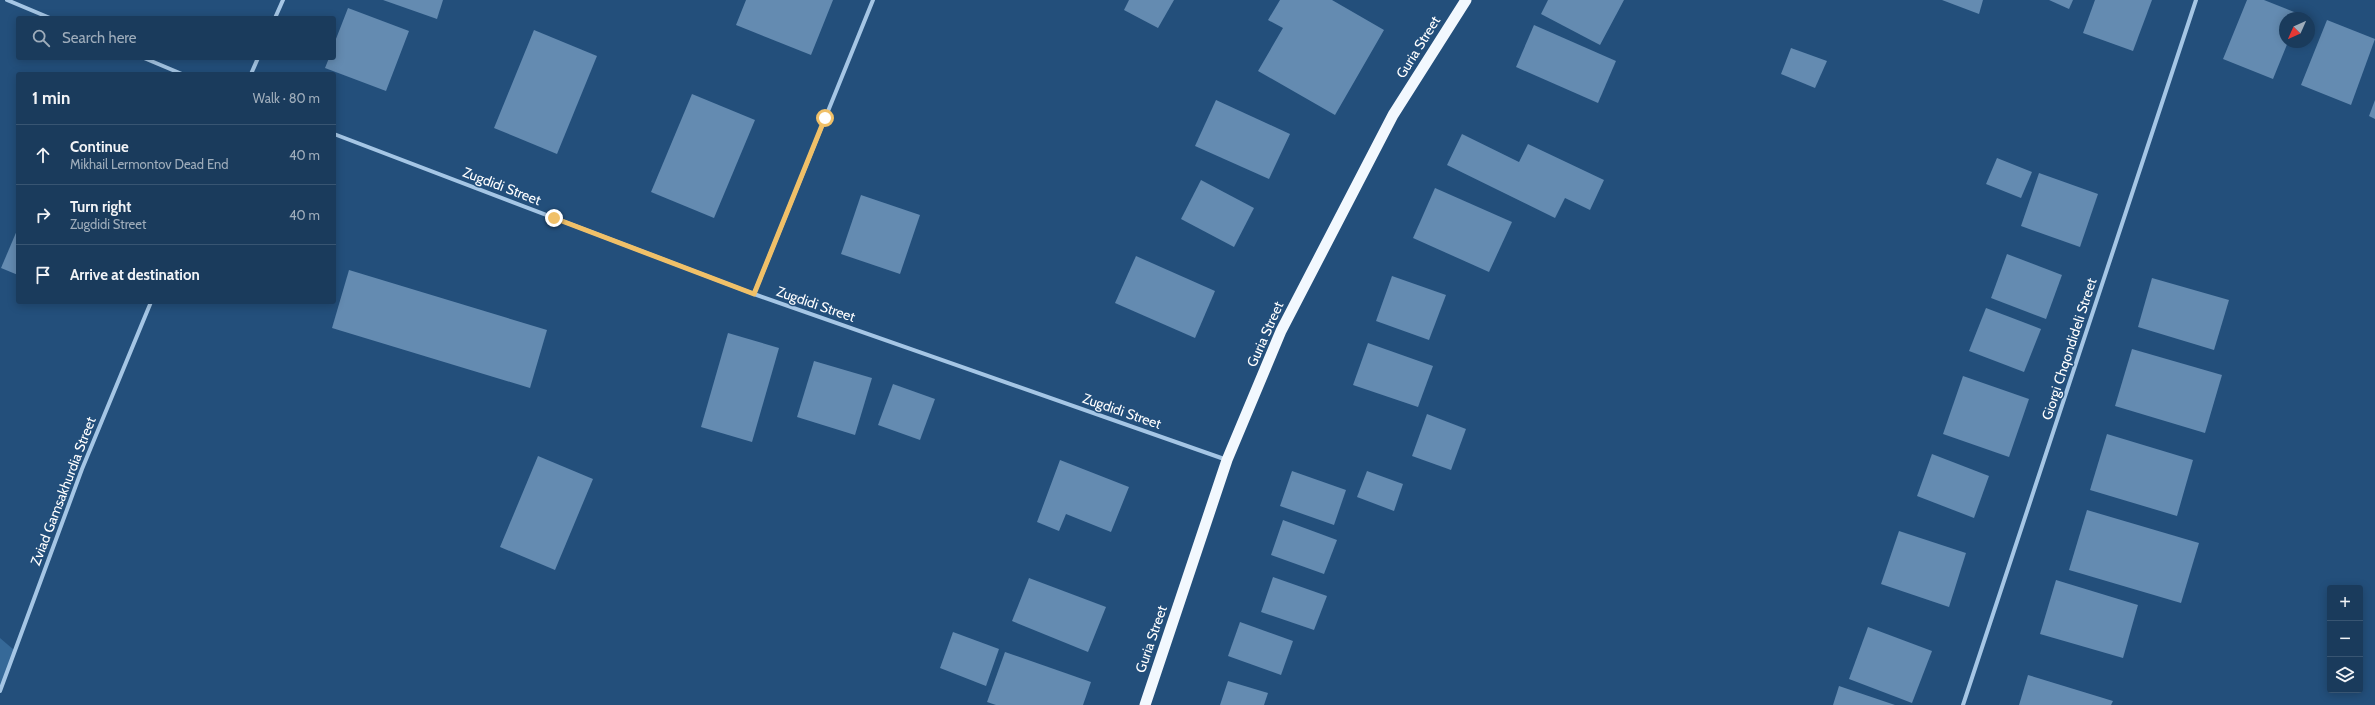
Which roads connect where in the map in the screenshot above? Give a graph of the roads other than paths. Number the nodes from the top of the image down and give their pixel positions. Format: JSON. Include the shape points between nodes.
{"nodes":[{"id":1,"x":7,"y":0,"type":"edge"},
{"id":2,"x":283,"y":0,"type":"edge"},
{"id":3,"x":873,"y":0,"type":"edge"},
{"id":4,"x":1466,"y":0,"type":"edge"},
{"id":5,"x":2196,"y":0,"type":"edge"},
{"id":6,"x":45,"y":16,"type":"edge"},
{"id":7,"x":276,"y":16,"type":"edge"},
{"id":8,"x":149,"y":60,"type":"edge"},
{"id":9,"x":257,"y":60,"type":"edge"},
{"id":10,"x":177,"y":72,"type":"edge"},
{"id":11,"x":252,"y":72,"type":"edge"},
{"id":12,"x":336,"y":135,"type":"edge"},
{"id":13,"x":754,"y":294,"type":"junction"},
{"id":14,"x":150,"y":304,"type":"edge"},
{"id":15,"x":1227,"y":460,"type":"junction"},
{"id":16,"x":0,"y":691,"type":"edge"},
{"id":17,"x":1145,"y":705,"type":"edge"},
{"id":18,"x":1963,"y":705,"type":"edge"}],
"edges":[{"from":1,"to":6,"type":"street"},
{"from":2,"to":7,"type":"street"},
{"from":3,"to":13,"type":"street"},
{"from":4,"to":15,"type":"highway","name":"Guria Street","via":[[1393,115],[1288,317]]},
{"from":5,"to":18,"type":"street","name":"Giorgi Chqondideli Street"},
{"from":8,"to":10,"type":"street"},
{"from":9,"to":11,"type":"street"},
{"from":12,"to":13,"type":"street","name":"Zugdidi Street"},
{"from":13,"to":15,"type":"street","name":"Zugdidi Street"},
{"from":14,"to":16,"type":"street","name":"Zviad Gamsakhurdia Street","via":[[82,469]]},
{"from":15,"to":17,"type":"highway","name":"Guria Street"}]}
